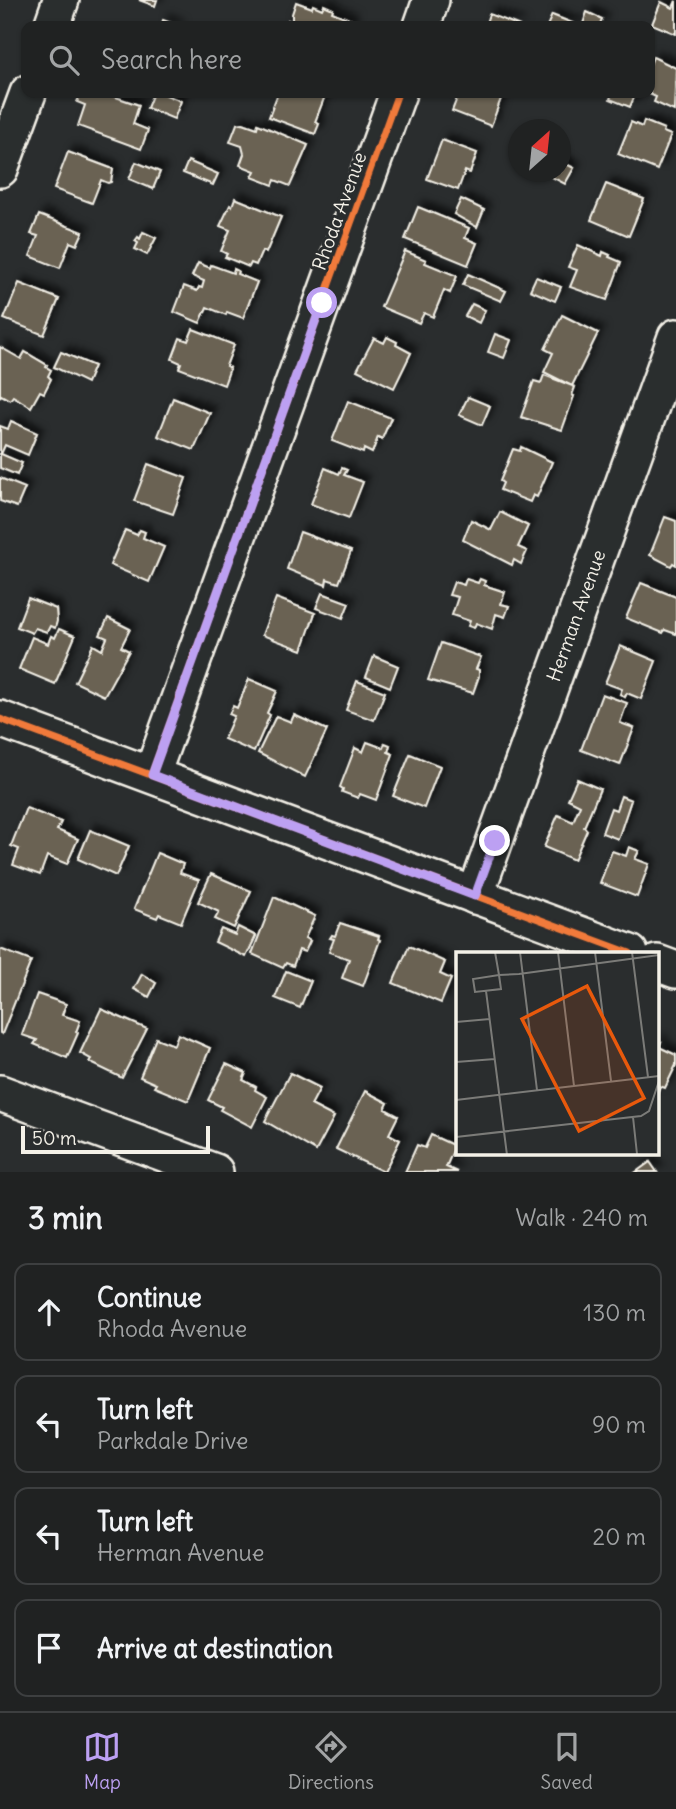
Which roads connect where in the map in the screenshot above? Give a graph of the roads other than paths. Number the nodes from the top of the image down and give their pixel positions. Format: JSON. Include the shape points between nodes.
{"nodes":[{"id":1,"x":61,"y":0,"type":"edge"},
{"id":2,"x":431,"y":0,"type":"edge"},
{"id":3,"x":54,"y":21,"type":"edge"},
{"id":4,"x":424,"y":21,"type":"edge"},
{"id":5,"x":26,"y":98,"type":"edge"},
{"id":6,"x":396,"y":98,"type":"edge"},
{"id":7,"x":0,"y":169,"type":"edge"},
{"id":8,"x":676,"y":337,"type":"edge"},
{"id":9,"x":0,"y":719,"type":"edge"},
{"id":10,"x":152,"y":775,"type":"junction"},
{"id":11,"x":475,"y":896,"type":"junction"},
{"id":12,"x":627,"y":952,"type":"edge"},
{"id":13,"x":658,"y":963,"type":"edge"},
{"id":14,"x":676,"y":970,"type":"edge"},
{"id":15,"x":0,"y":1093,"type":"edge"},
{"id":16,"x":215,"y":1172,"type":"edge"}],
"edges":[{"from":1,"to":3,"type":"street"},
{"from":2,"to":4,"type":"street"},
{"from":5,"to":7,"type":"street"},
{"from":6,"to":10,"type":"street","name":"Rhoda Avenue"},
{"from":8,"to":11,"type":"street","name":"Herman Avenue"},
{"from":9,"to":10,"type":"street"},
{"from":10,"to":11,"type":"street"},
{"from":11,"to":12,"type":"street"},
{"from":13,"to":14,"type":"street"},
{"from":15,"to":16,"type":"street"}]}
